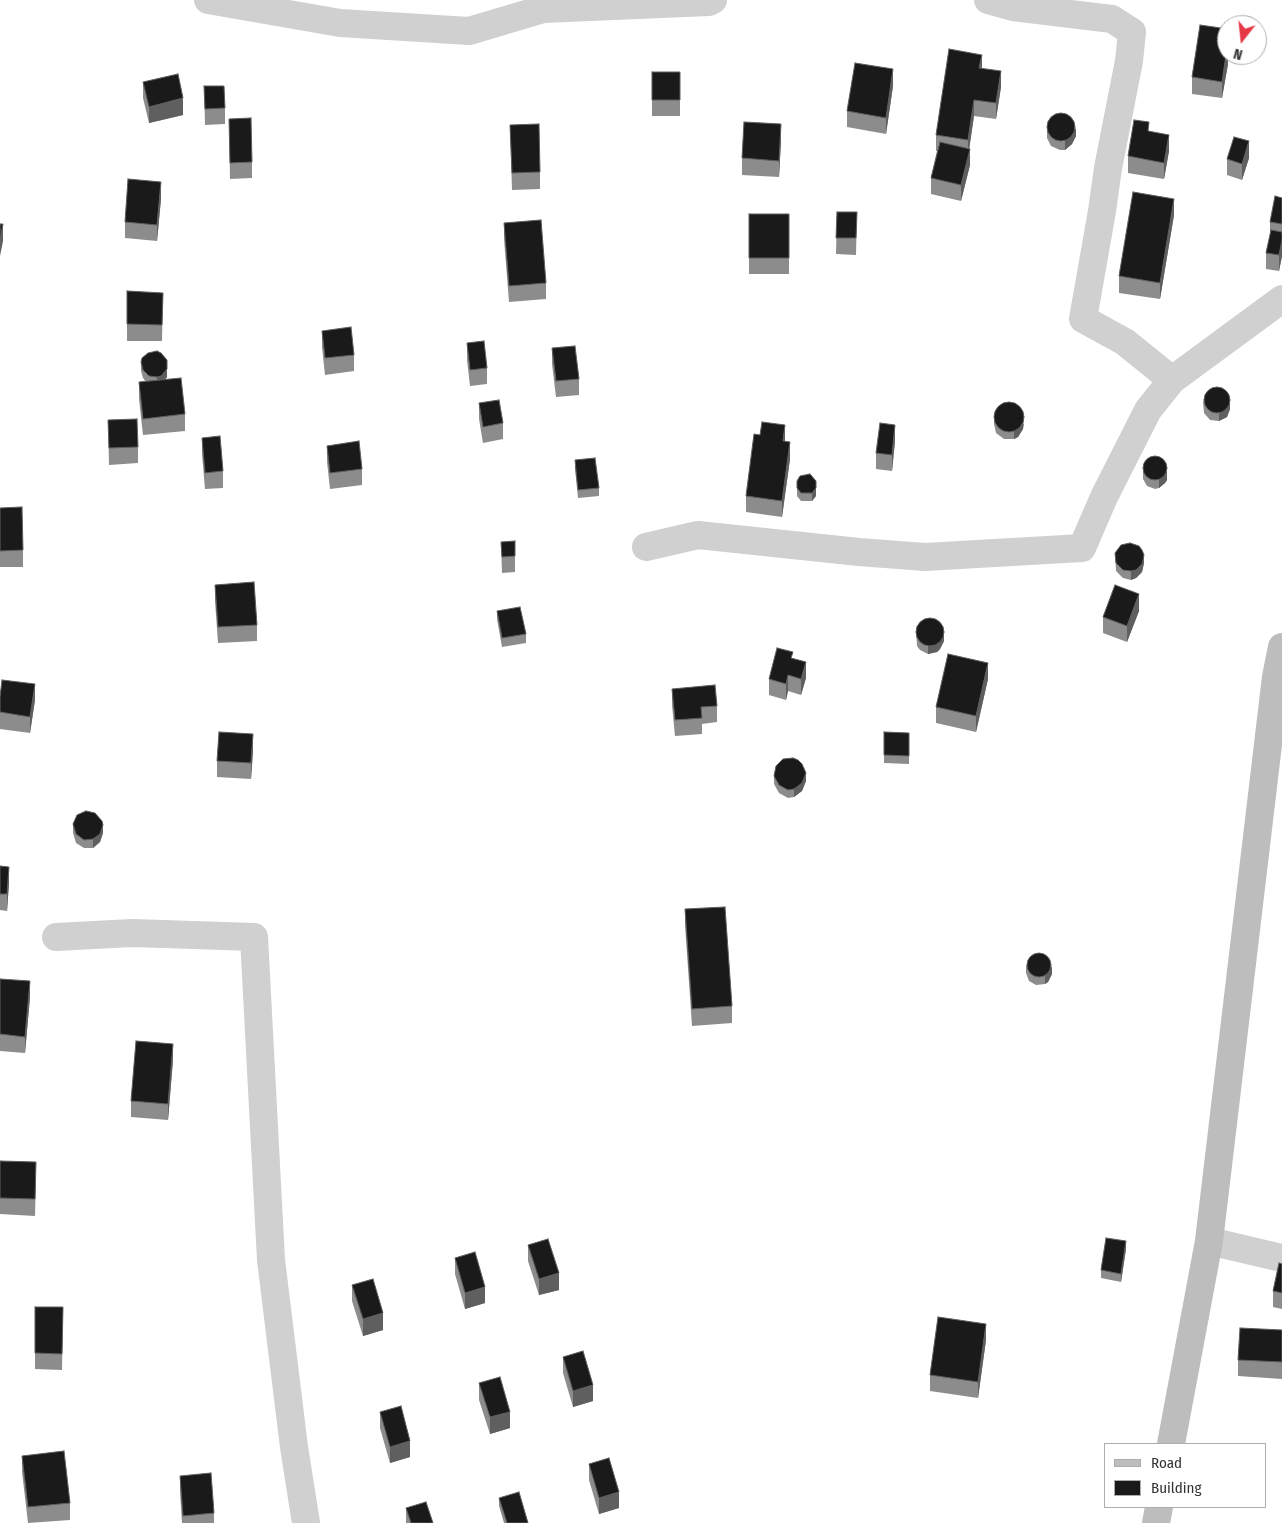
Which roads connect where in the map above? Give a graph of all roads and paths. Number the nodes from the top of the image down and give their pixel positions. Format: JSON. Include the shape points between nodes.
{"nodes":[{"id":1,"x":208,"y":0,"type":"edge"},
{"id":2,"x":713,"y":0,"type":"edge"},
{"id":3,"x":988,"y":0,"type":"edge"},
{"id":4,"x":1282,"y":299,"type":"edge"},
{"id":5,"x":1172,"y":380,"type":"junction"},
{"id":6,"x":646,"y":547,"type":"dead end"},
{"id":7,"x":1282,"y":647,"type":"edge"},
{"id":8,"x":56,"y":937,"type":"dead end"},
{"id":9,"x":1209,"y":1241,"type":"junction"},
{"id":10,"x":1282,"y":1258,"type":"edge"},
{"id":11,"x":1171,"y":1443,"type":"edge"},
{"id":12,"x":1159,"y":1508,"type":"edge"},
{"id":13,"x":306,"y":1523,"type":"edge"},
{"id":14,"x":1156,"y":1523,"type":"edge"}],
"edges":[{"from":1,"to":2,"type":"street","via":[[340,23],[469,31],[543,8]]},
{"from":3,"to":5,"type":"street","via":[[1013,7],[1112,20],[1132,32],[1083,319],[1125,342]]},
{"from":4,"to":5,"type":"street"},
{"from":5,"to":6,"type":"street","via":[[1148,410],[1082,548],[925,557],[698,535]]},
{"from":7,"to":9,"type":"main road"},
{"from":8,"to":13,"type":"street","via":[[132,933],[254,936],[271,1260]]},
{"from":9,"to":10,"type":"street"},
{"from":9,"to":11,"type":"main road"},
{"from":12,"to":14,"type":"main road"}]}
